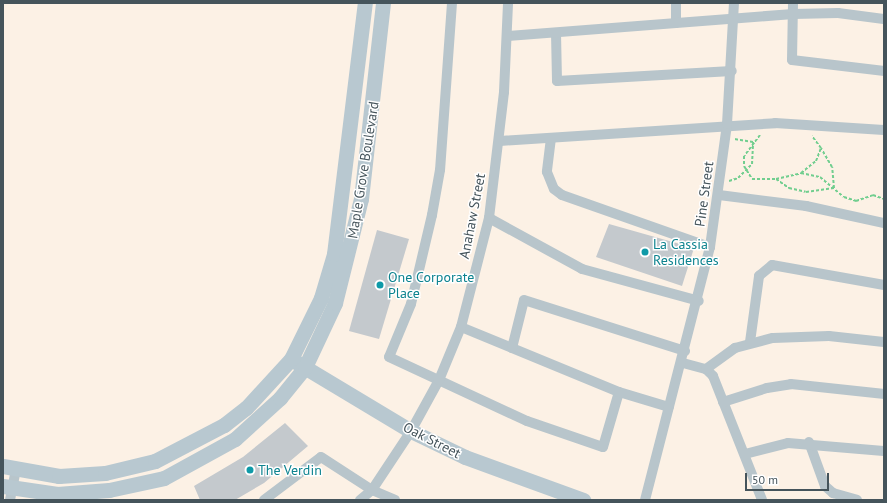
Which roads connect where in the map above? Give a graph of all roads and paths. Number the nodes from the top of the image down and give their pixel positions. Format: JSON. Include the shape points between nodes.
{"nodes":[{"id":1,"x":365,"y":3,"type":"edge"},
{"id":2,"x":383,"y":3,"type":"edge"},
{"id":3,"x":452,"y":3,"type":"edge"},
{"id":4,"x":508,"y":3,"type":"edge"},
{"id":5,"x":676,"y":3,"type":"edge"},
{"id":6,"x":734,"y":3,"type":"edge"},
{"id":7,"x":793,"y":3,"type":"edge"},
{"id":8,"x":793,"y":14,"type":"junction"},
{"id":9,"x":734,"y":19,"type":"junction"},
{"id":10,"x":884,"y":19,"type":"edge"},
{"id":11,"x":676,"y":23,"type":"junction"},
{"id":12,"x":556,"y":33,"type":"junction"},
{"id":13,"x":507,"y":36,"type":"junction"},
{"id":14,"x":732,"y":71,"type":"junction"},
{"id":15,"x":884,"y":71,"type":"edge"},
{"id":16,"x":727,"y":124,"type":"junction"},
{"id":17,"x":884,"y":130,"type":"edge"},
{"id":18,"x":767,"y":132,"type":"dead end"},
{"id":19,"x":805,"y":132,"type":"dead end"},
{"id":20,"x":726,"y":137,"type":"junction"},
{"id":21,"x":551,"y":138,"type":"junction"},
{"id":22,"x":500,"y":142,"type":"junction"},
{"id":23,"x":753,"y":142,"type":"junction"},
{"id":24,"x":821,"y":148,"type":"junction"},
{"id":25,"x":747,"y":172,"type":"junction"},
{"id":26,"x":801,"y":173,"type":"junction"},
{"id":27,"x":776,"y":179,"type":"junction"},
{"id":28,"x":720,"y":184,"type":"junction"},
{"id":29,"x":834,"y":188,"type":"junction"},
{"id":30,"x":719,"y":195,"type":"junction"},
{"id":31,"x":884,"y":199,"type":"edge"},
{"id":32,"x":489,"y":218,"type":"junction"},
{"id":33,"x":884,"y":223,"type":"edge"},
{"id":34,"x":710,"y":247,"type":"junction"},
{"id":35,"x":884,"y":285,"type":"edge"},
{"id":36,"x":699,"y":301,"type":"junction"},
{"id":37,"x":460,"y":327,"type":"junction"},
{"id":38,"x":750,"y":342,"type":"junction"},
{"id":39,"x":884,"y":342,"type":"edge"},
{"id":40,"x":512,"y":348,"type":"junction"},
{"id":41,"x":685,"y":351,"type":"junction"},
{"id":42,"x":291,"y":359,"type":"junction"},
{"id":43,"x":683,"y":363,"type":"junction"},
{"id":44,"x":305,"y":368,"type":"junction"},
{"id":45,"x":706,"y":369,"type":"junction"},
{"id":46,"x":439,"y":380,"type":"junction"},
{"id":47,"x":619,"y":392,"type":"junction"},
{"id":48,"x":884,"y":394,"type":"edge"},
{"id":49,"x":723,"y":402,"type":"junction"},
{"id":50,"x":669,"y":407,"type":"junction"},
{"id":51,"x":411,"y":431,"type":"junction"},
{"id":52,"x":809,"y":442,"type":"junction"},
{"id":53,"x":884,"y":451,"type":"edge"},
{"id":54,"x":745,"y":454,"type":"junction"},
{"id":55,"x":9,"y":468,"type":"edge"},
{"id":56,"x":372,"y":490,"type":"junction"},
{"id":57,"x":8,"y":492,"type":"edge"},
{"id":58,"x":264,"y":500,"type":"edge"},
{"id":59,"x":360,"y":500,"type":"edge"},
{"id":60,"x":395,"y":500,"type":"edge"},
{"id":61,"x":582,"y":500,"type":"edge"},
{"id":62,"x":645,"y":500,"type":"edge"},
{"id":63,"x":762,"y":500,"type":"edge"},
{"id":64,"x":857,"y":500,"type":"edge"}],
"edges":[{"from":1,"to":42,"type":"street","name":"Maple Grove Boulevard","via":[[364,32],[334,254],[321,298]]},
{"from":2,"to":44,"type":"street","name":"Maple Grove Boulevard","via":[[360,207],[335,303]]},
{"from":3,"to":46,"type":"street","via":[[442,148],[432,215],[411,304],[389,357]]},
{"from":4,"to":13,"type":"street","name":"Anahaw Street"},
{"from":5,"to":11,"type":"street"},
{"from":6,"to":9,"type":"street","name":"Pine Street"},
{"from":7,"to":8,"type":"street"},
{"from":8,"to":9,"type":"street"},
{"from":8,"to":10,"type":"street","via":[[838,13]]},
{"from":8,"to":15,"type":"street","via":[[792,60]]},
{"from":9,"to":11,"type":"street"},
{"from":9,"to":14,"type":"street","name":"Pine Street"},
{"from":11,"to":12,"type":"street"},
{"from":12,"to":13,"type":"street"},
{"from":12,"to":14,"type":"street","via":[[558,81]]},
{"from":13,"to":22,"type":"street","name":"Anahaw Street"},
{"from":14,"to":16,"type":"street","name":"Pine Street"},
{"from":16,"to":17,"type":"street","via":[[814,124]]},
{"from":16,"to":20,"type":"street","name":"Pine Street"},
{"from":16,"to":21,"type":"street"},
{"from":18,"to":23,"type":"path"},
{"from":19,"to":24,"type":"path","via":[[818,140]]},
{"from":20,"to":23,"type":"path"},
{"from":20,"to":28,"type":"street","name":"Pine Street"},
{"from":21,"to":22,"type":"street"},
{"from":21,"to":34,"type":"street","via":[[547,172],[554,189],[562,195]]},
{"from":22,"to":32,"type":"street","name":"Anahaw Street"},
{"from":23,"to":25,"type":"path","via":[[752,164]]},
{"from":23,"to":25,"type":"path","via":[[744,156]]},
{"from":24,"to":26,"type":"path","via":[[816,161]]},
{"from":24,"to":29,"type":"path","via":[[832,167]]},
{"from":25,"to":27,"type":"path","via":[[752,179]]},
{"from":25,"to":28,"type":"path"},
{"from":26,"to":27,"type":"path"},
{"from":26,"to":29,"type":"path","via":[[820,177]]},
{"from":27,"to":29,"type":"path","via":[[789,188],[806,192]]},
{"from":28,"to":30,"type":"street","name":"Pine Street"},
{"from":29,"to":31,"type":"path","via":[[844,197],[856,201],[873,195]]},
{"from":30,"to":33,"type":"street","via":[[806,206]]},
{"from":30,"to":34,"type":"street","name":"Pine Street"},
{"from":32,"to":36,"type":"street","via":[[582,269]]},
{"from":32,"to":37,"type":"street","name":"Anahaw Street"},
{"from":34,"to":36,"type":"street","name":"Pine Street"},
{"from":35,"to":38,"type":"street","via":[[772,265],[759,276]]},
{"from":36,"to":41,"type":"street","name":"Pine Street"},
{"from":37,"to":40,"type":"street"},
{"from":37,"to":46,"type":"street","name":"Anahaw Street"},
{"from":38,"to":39,"type":"street","via":[[830,336]]},
{"from":38,"to":45,"type":"street","via":[[721,355]]},
{"from":40,"to":41,"type":"street","via":[[524,300]]},
{"from":40,"to":47,"type":"street"},
{"from":41,"to":43,"type":"street","name":"Pine Street"},
{"from":42,"to":44,"type":"street","name":"Oak Street"},
{"from":42,"to":55,"type":"street","name":"Maple Grove Boulevard","via":[[246,408],[224,425],[155,461],[105,473],[59,476]]},
{"from":43,"to":45,"type":"street"},
{"from":43,"to":50,"type":"street","name":"Pine Street"},
{"from":44,"to":51,"type":"street","name":"Oak Street"},
{"from":44,"to":57,"type":"street","name":"Maple Grove Boulevard","via":[[275,403],[235,439],[164,478],[109,490],[57,494]]},
{"from":45,"to":49,"type":"street","via":[[713,376]]},
{"from":46,"to":47,"type":"street","via":[[527,421],[603,447]]},
{"from":46,"to":51,"type":"street","name":"Anahaw Street"},
{"from":47,"to":50,"type":"street"},
{"from":48,"to":49,"type":"street","via":[[791,384],[767,388]]},
{"from":49,"to":54,"type":"street"},
{"from":50,"to":62,"type":"street","name":"Pine Street"},
{"from":51,"to":56,"type":"street","name":"Anahaw Street"},
{"from":51,"to":61,"type":"street","name":"Oak Street","via":[[465,457]]},
{"from":52,"to":53,"type":"street"},
{"from":52,"to":54,"type":"street","via":[[768,446]]},
{"from":52,"to":64,"type":"street","via":[[825,486],[833,493]]},
{"from":54,"to":63,"type":"street"},
{"from":55,"to":57,"type":"street"},
{"from":56,"to":58,"type":"street","via":[[321,457]]},
{"from":56,"to":59,"type":"street","name":"Anahaw Street"},
{"from":56,"to":60,"type":"street"}]}
